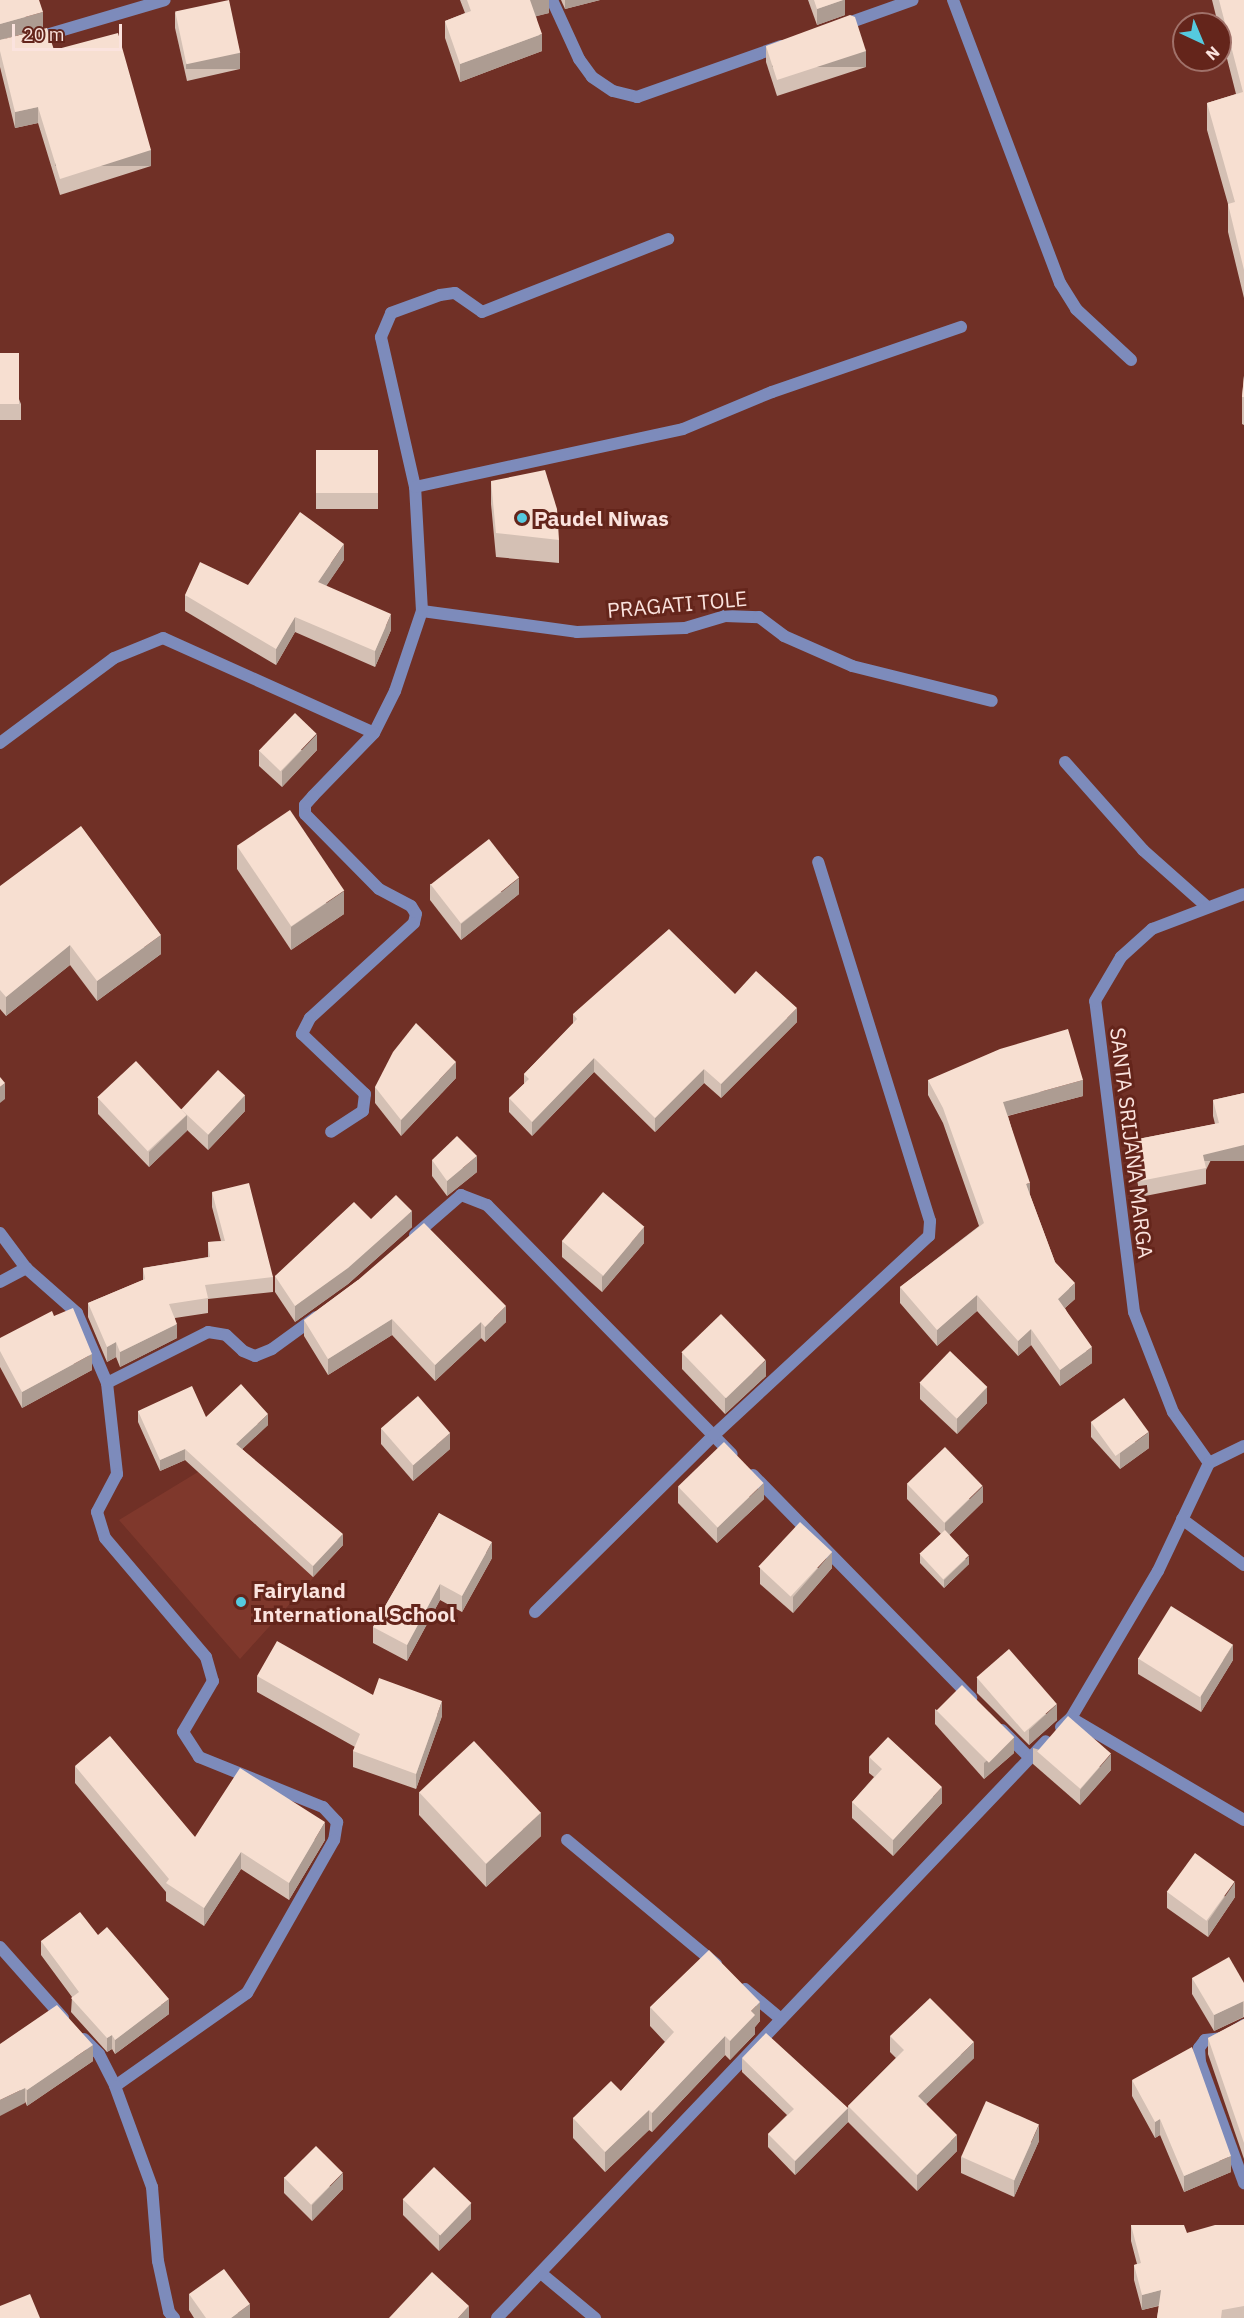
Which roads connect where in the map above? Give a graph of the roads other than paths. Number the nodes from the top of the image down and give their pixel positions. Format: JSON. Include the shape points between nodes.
{"nodes":[{"id":1,"x":165,"y":0,"type":"edge"},
{"id":2,"x":552,"y":0,"type":"edge"},
{"id":3,"x":913,"y":0,"type":"edge"},
{"id":4,"x":953,"y":0,"type":"edge"},
{"id":5,"x":825,"y":31,"type":"edge"},
{"id":6,"x":22,"y":42,"type":"edge"},
{"id":7,"x":792,"y":43,"type":"edge"},
{"id":8,"x":668,"y":239,"type":"dead end"},
{"id":9,"x":961,"y":327,"type":"dead end"},
{"id":10,"x":1131,"y":360,"type":"dead end"},
{"id":11,"x":416,"y":487,"type":"junction"},
{"id":12,"x":422,"y":611,"type":"junction"},
{"id":13,"x":992,"y":700,"type":"dead end"},
{"id":14,"x":374,"y":733,"type":"junction"},
{"id":15,"x":0,"y":743,"type":"edge"},
{"id":16,"x":1065,"y":762,"type":"dead end"},
{"id":17,"x":818,"y":862,"type":"dead end"},
{"id":18,"x":1244,"y":894,"type":"edge"},
{"id":19,"x":1206,"y":906,"type":"junction"},
{"id":20,"x":331,"y":1132,"type":"dead end"},
{"id":21,"x":0,"y":1233,"type":"edge"},
{"id":22,"x":403,"y":1246,"type":"edge"},
{"id":23,"x":26,"y":1268,"type":"junction"},
{"id":24,"x":0,"y":1282,"type":"edge"},
{"id":25,"x":326,"y":1310,"type":"edge"},
{"id":26,"x":106,"y":1383,"type":"junction"},
{"id":27,"x":714,"y":1435,"type":"junction"},
{"id":28,"x":1244,"y":1446,"type":"edge"},
{"id":29,"x":1209,"y":1463,"type":"junction"},
{"id":30,"x":1182,"y":1519,"type":"junction"},
{"id":31,"x":1244,"y":1565,"type":"edge"},
{"id":32,"x":536,"y":1612,"type":"dead end"},
{"id":33,"x":979,"y":1706,"type":"edge"},
{"id":34,"x":1071,"y":1718,"type":"junction"},
{"id":35,"x":996,"y":1723,"type":"edge"},
{"id":36,"x":1029,"y":1757,"type":"junction"},
{"id":37,"x":1244,"y":1820,"type":"edge"},
{"id":38,"x":567,"y":1840,"type":"dead end"},
{"id":39,"x":0,"y":1947,"type":"edge"},
{"id":40,"x":781,"y":2019,"type":"junction"},
{"id":41,"x":1244,"y":2025,"type":"edge"},
{"id":42,"x":115,"y":2086,"type":"junction"},
{"id":43,"x":1244,"y":2183,"type":"edge"},
{"id":44,"x":542,"y":2274,"type":"junction"},
{"id":45,"x":174,"y":2318,"type":"edge"},
{"id":46,"x":497,"y":2318,"type":"edge"},
{"id":47,"x":595,"y":2318,"type":"edge"}],
"edges":[{"from":1,"to":6,"type":"street"},
{"from":2,"to":7,"type":"street","via":[[592,77],[613,91],[637,97]]},
{"from":3,"to":5,"type":"street"},
{"from":4,"to":10,"type":"street","via":[[1060,283],[1076,309]]},
{"from":8,"to":11,"type":"street","via":[[482,312],[455,293],[392,313],[381,337]]},
{"from":9,"to":11,"type":"street","via":[[772,392],[683,429]]},
{"from":11,"to":12,"type":"street"},
{"from":12,"to":13,"type":"street","name":"PRAGATI TOLE","via":[[577,632],[685,628],[725,616],[759,617],[784,636],[852,666]]},
{"from":12,"to":14,"type":"street","via":[[395,691]]},
{"from":14,"to":15,"type":"street","via":[[163,638],[114,658]]},
{"from":14,"to":20,"type":"street","via":[[305,805],[305,814],[379,889],[411,906],[416,914],[414,923],[310,1018],[302,1034],[313,1049],[365,1094],[363,1111]]},
{"from":16,"to":19,"type":"street","via":[[1143,850]]},
{"from":17,"to":27,"type":"street","via":[[930,1221],[929,1236]]},
{"from":18,"to":19,"type":"street","name":"SANTA SRIJANA MARGA"},
{"from":19,"to":29,"type":"street","name":"SANTA SRIJANA MARGA","via":[[1152,929],[1121,957],[1095,1000],[1134,1312],[1173,1412]]},
{"from":21,"to":23,"type":"street"},
{"from":22,"to":27,"type":"street","via":[[461,1195],[487,1205]]},
{"from":23,"to":24,"type":"street"},
{"from":23,"to":26,"type":"street","via":[[77,1313]]},
{"from":25,"to":26,"type":"street","via":[[272,1349],[255,1356],[243,1352],[226,1335],[208,1332]]},
{"from":26,"to":42,"type":"street","via":[[117,1474],[97,1512],[105,1538],[206,1657],[213,1680],[183,1732],[199,1757],[323,1807],[337,1822],[334,1840],[247,1993]]},
{"from":27,"to":32,"type":"street"},
{"from":27,"to":33,"type":"street"},
{"from":28,"to":29,"type":"street"},
{"from":29,"to":30,"type":"street"},
{"from":30,"to":31,"type":"street"},
{"from":30,"to":34,"type":"street","via":[[1158,1571]]},
{"from":34,"to":36,"type":"street"},
{"from":34,"to":37,"type":"street"},
{"from":35,"to":36,"type":"street"},
{"from":36,"to":40,"type":"street"},
{"from":38,"to":40,"type":"street"},
{"from":39,"to":42,"type":"street","via":[[99,2054]]},
{"from":40,"to":44,"type":"street"},
{"from":41,"to":43,"type":"street","via":[[1223,2038],[1205,2040],[1199,2048]]},
{"from":42,"to":45,"type":"street","via":[[152,2187],[158,2261],[169,2312]]},
{"from":44,"to":46,"type":"street"},
{"from":44,"to":47,"type":"street"}]}
